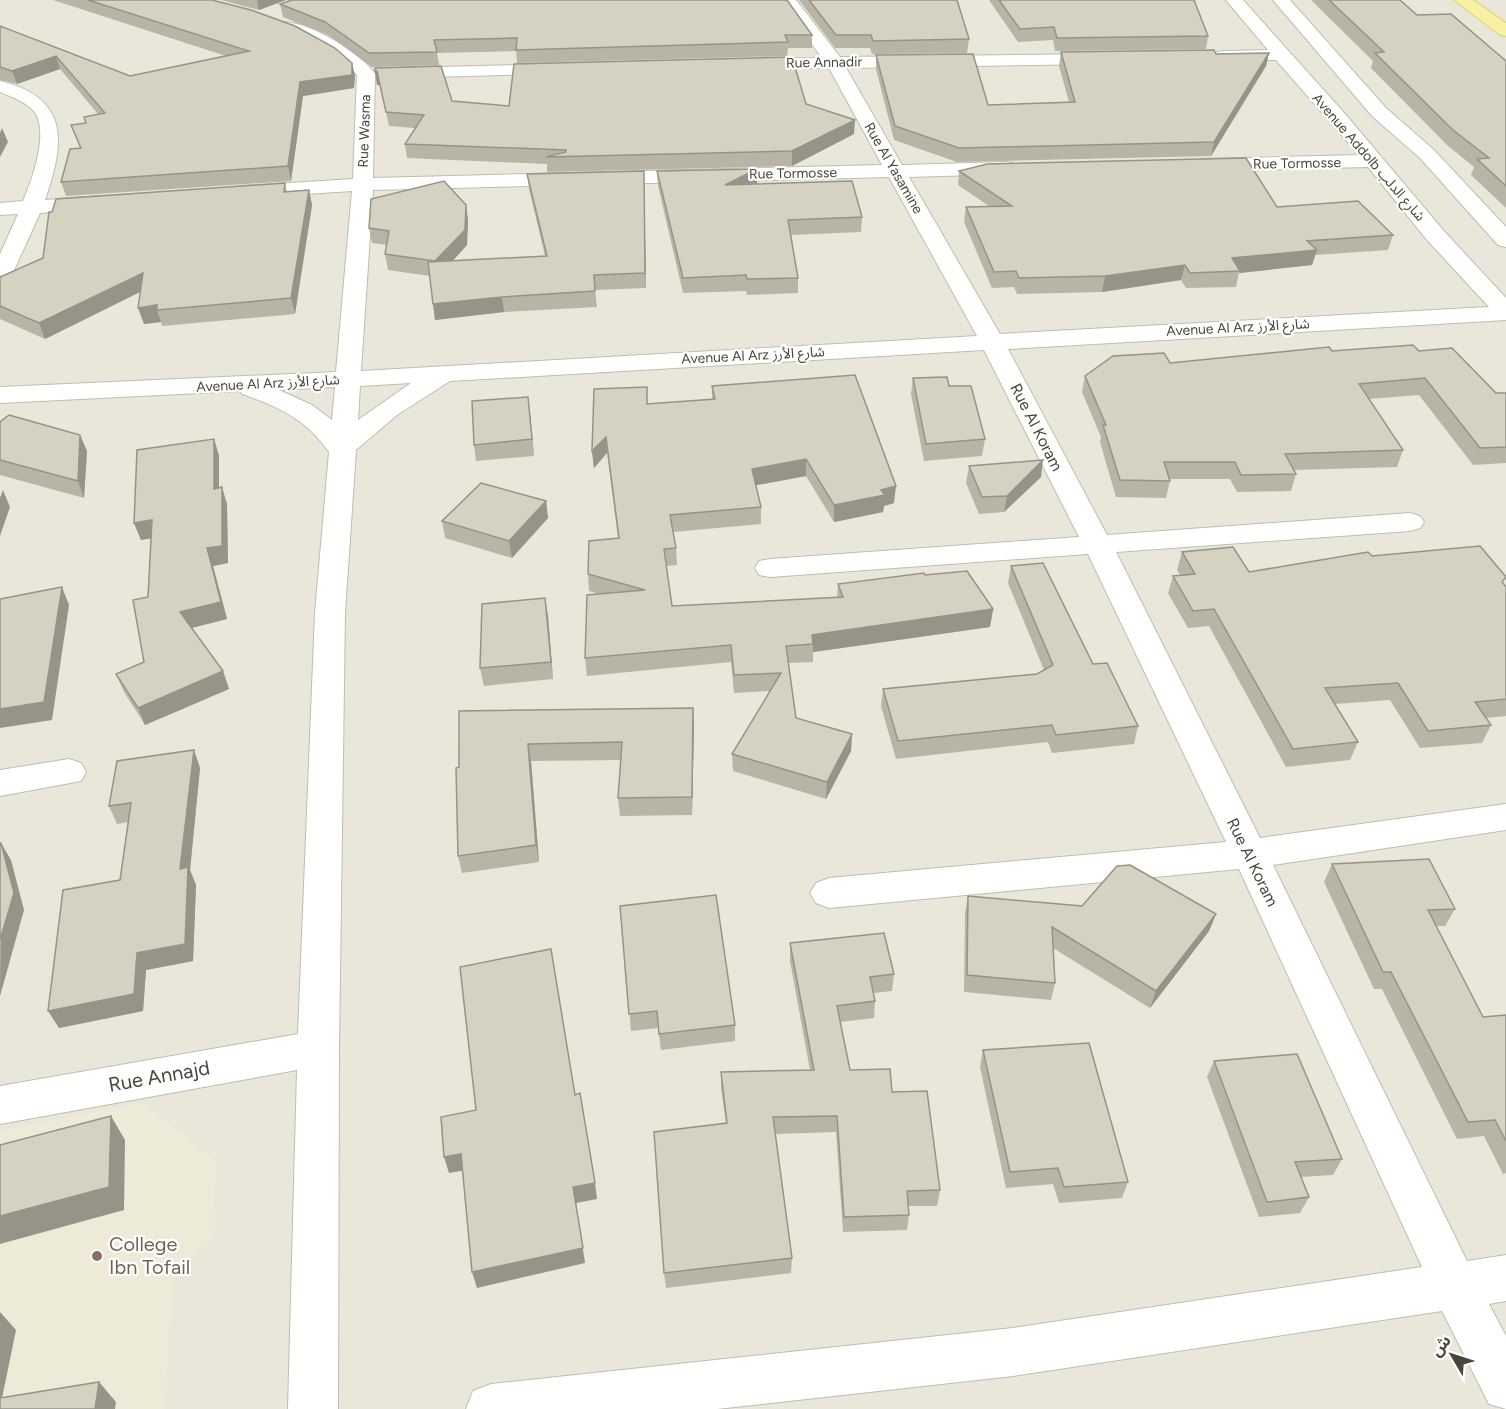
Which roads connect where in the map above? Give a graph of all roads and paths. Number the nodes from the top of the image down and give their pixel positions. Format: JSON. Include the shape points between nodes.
{"nodes":[{"id":1,"x":788,"y":0,"type":"edge"},
{"id":2,"x":1234,"y":0,"type":"edge"},
{"id":3,"x":1281,"y":0,"type":"edge"},
{"id":4,"x":1462,"y":0,"type":"edge"},
{"id":5,"x":269,"y":22,"type":"edge"},
{"id":6,"x":1506,"y":31,"type":"edge"},
{"id":7,"x":1282,"y":55,"type":"junction"},
{"id":8,"x":1201,"y":57,"type":"edge"},
{"id":9,"x":1120,"y":58,"type":"edge"},
{"id":10,"x":834,"y":62,"type":"junction"},
{"id":11,"x":726,"y":65,"type":"edge"},
{"id":12,"x":582,"y":68,"type":"edge"},
{"id":13,"x":366,"y":74,"type":"junction"},
{"id":14,"x":0,"y":86,"type":"edge"},
{"id":15,"x":1372,"y":161,"type":"junction"},
{"id":16,"x":1181,"y":165,"type":"edge"},
{"id":17,"x":1027,"y":168,"type":"edge"},
{"id":18,"x":896,"y":171,"type":"junction"},
{"id":19,"x":363,"y":184,"type":"junction"},
{"id":20,"x":221,"y":194,"type":"edge"},
{"id":21,"x":115,"y":201,"type":"edge"},
{"id":22,"x":32,"y":206,"type":"junction"},
{"id":23,"x":0,"y":209,"type":"edge"},
{"id":24,"x":1506,"y":240,"type":"edge"},
{"id":25,"x":0,"y":277,"type":"edge"},
{"id":26,"x":1506,"y":313,"type":"edge"},
{"id":27,"x":992,"y":341,"type":"junction"},
{"id":28,"x":446,"y":373,"type":"junction"},
{"id":29,"x":346,"y":379,"type":"junction"},
{"id":30,"x":238,"y":385,"type":"junction"},
{"id":31,"x":0,"y":396,"type":"edge"},
{"id":32,"x":341,"y":450,"type":"junction"},
{"id":33,"x":1410,"y":522,"type":"dead end"},
{"id":34,"x":1097,"y":543,"type":"junction"},
{"id":35,"x":770,"y":568,"type":"dead end"},
{"id":36,"x":69,"y":772,"type":"dead end"},
{"id":37,"x":0,"y":783,"type":"edge"},
{"id":38,"x":1506,"y":817,"type":"edge"},
{"id":39,"x":1250,"y":854,"type":"junction"},
{"id":40,"x":829,"y":893,"type":"dead end"},
{"id":41,"x":318,"y":1048,"type":"junction"},
{"id":42,"x":0,"y":1105,"type":"edge"},
{"id":43,"x":1506,"y":1278,"type":"edge"},
{"id":44,"x":1454,"y":1284,"type":"junction"},
{"id":45,"x":1506,"y":1386,"type":"edge"},
{"id":46,"x":313,"y":1409,"type":"edge"},
{"id":47,"x":492,"y":1409,"type":"edge"}],
"edges":[{"from":1,"to":10,"type":"street","name":"Rue Al Yasamine"},
{"from":2,"to":7,"type":"street","name":"Avenue Addolb شارع الدلب"},
{"from":3,"to":24,"type":"street","via":[[1379,112],[1427,154]]},
{"from":4,"to":6,"type":"main road"},
{"from":5,"to":13,"type":"street","name":"Rue Wasma","via":[[335,47],[354,59]]},
{"from":7,"to":8,"type":"street"},
{"from":7,"to":15,"type":"street","name":"Avenue Addolb شارع الدلب"},
{"from":9,"to":10,"type":"street","name":"Rue Annadir"},
{"from":10,"to":11,"type":"street","name":"Rue Annadir"},
{"from":10,"to":18,"type":"street","name":"Rue Al Yasamine"},
{"from":12,"to":13,"type":"street"},
{"from":13,"to":19,"type":"street","name":"Rue Wasma"},
{"from":14,"to":22,"type":"street","via":[[36,104],[50,126],[50,143]]},
{"from":15,"to":16,"type":"street","name":"Rue Tormosse"},
{"from":15,"to":26,"type":"street","name":"Avenue Addolb شارع الدلب"},
{"from":17,"to":18,"type":"street","name":"Rue Tormosse"},
{"from":18,"to":19,"type":"street","name":"Rue Tormosse"},
{"from":18,"to":27,"type":"street","name":"Rue Al Yasamine"},
{"from":19,"to":20,"type":"street","name":"Rue Tormosse"},
{"from":19,"to":29,"type":"street","name":"Rue Wasma"},
{"from":21,"to":22,"type":"street"},
{"from":22,"to":23,"type":"street"},
{"from":22,"to":25,"type":"street"},
{"from":26,"to":27,"type":"street","name":"Avenue Al Arz شارع الأرز"},
{"from":27,"to":28,"type":"street","name":"Avenue Al Arz شارع الأرز"},
{"from":27,"to":34,"type":"street","name":"Rue Al Koram"},
{"from":28,"to":29,"type":"street","name":"Avenue Al Arz شارع الأرز"},
{"from":28,"to":32,"type":"street","via":[[398,400]]},
{"from":29,"to":30,"type":"street","name":"Avenue Al Arz شارع الأرز"},
{"from":29,"to":32,"type":"street","name":"Rue Wasma"},
{"from":30,"to":31,"type":"street","name":"Avenue Al Arz شارع الأرز"},
{"from":30,"to":32,"type":"street","via":[[270,394],[308,412],[322,423]]},
{"from":32,"to":41,"type":"street","name":"Rue Wasma","via":[[330,613]]},
{"from":33,"to":34,"type":"street"},
{"from":34,"to":35,"type":"street"},
{"from":34,"to":39,"type":"street","name":"Rue Al Koram"},
{"from":36,"to":37,"type":"street"},
{"from":38,"to":39,"type":"street"},
{"from":39,"to":40,"type":"street"},
{"from":39,"to":44,"type":"street","name":"Rue Al Koram"},
{"from":41,"to":42,"type":"street","name":"Rue Annajd"},
{"from":41,"to":46,"type":"street","name":"Rue Wasma"},
{"from":43,"to":44,"type":"street"},
{"from":44,"to":45,"type":"street","name":"Rue Al Koram"},
{"from":44,"to":47,"type":"street","via":[[1013,1352]]}]}
